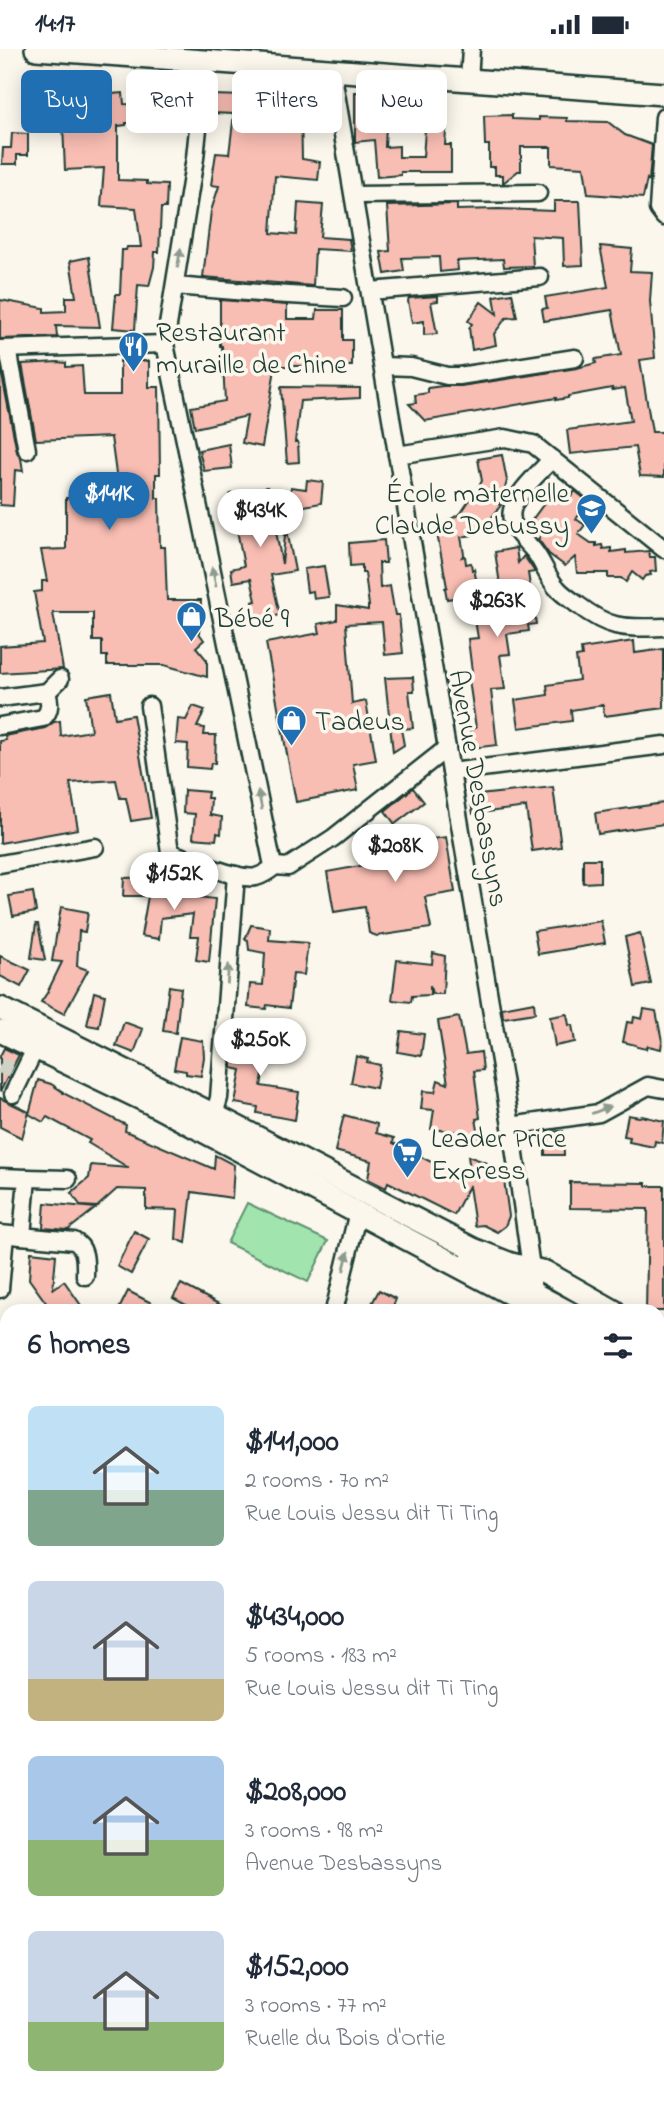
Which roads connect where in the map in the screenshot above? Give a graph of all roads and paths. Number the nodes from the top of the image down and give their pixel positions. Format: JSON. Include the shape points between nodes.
{"nodes":[{"id":1,"x":36,"y":49,"type":"edge"},
{"id":2,"x":471,"y":49,"type":"edge"},
{"id":3,"x":91,"y":50,"type":"edge"},
{"id":4,"x":205,"y":60,"type":"junction"},
{"id":5,"x":332,"y":70,"type":"edge"},
{"id":6,"x":342,"y":71,"type":"edge"},
{"id":7,"x":469,"y":80,"type":"junction"},
{"id":8,"x":664,"y":94,"type":"edge"},
{"id":9,"x":664,"y":117,"type":"edge"},
{"id":10,"x":342,"y":127,"type":"edge"},
{"id":11,"x":538,"y":193,"type":"dead end"},
{"id":12,"x":354,"y":195,"type":"junction"},
{"id":13,"x":664,"y":217,"type":"edge"},
{"id":14,"x":540,"y":277,"type":"dead end"},
{"id":15,"x":175,"y":286,"type":"junction"},
{"id":16,"x":370,"y":291,"type":"junction"},
{"id":17,"x":343,"y":297,"type":"dead end"},
{"id":18,"x":165,"y":344,"type":"junction"},
{"id":19,"x":4,"y":349,"type":"edge"},
{"id":20,"x":575,"y":358,"type":"dead end"},
{"id":21,"x":383,"y":366,"type":"junction"},
{"id":22,"x":27,"y":450,"type":"dead end"},
{"id":23,"x":397,"y":455,"type":"junction"},
{"id":24,"x":552,"y":459,"type":"junction"},
{"id":25,"x":664,"y":549,"type":"edge"},
{"id":26,"x":664,"y":627,"type":"edge"},
{"id":27,"x":60,"y":679,"type":"dead end"},
{"id":28,"x":47,"y":692,"type":"junction"},
{"id":29,"x":0,"y":698,"type":"edge"},
{"id":30,"x":149,"y":706,"type":"dead end"},
{"id":31,"x":0,"y":726,"type":"edge"},
{"id":32,"x":664,"y":745,"type":"edge"},
{"id":33,"x":447,"y":748,"type":"junction"},
{"id":34,"x":451,"y":772,"type":"junction"},
{"id":35,"x":95,"y":847,"type":"dead end"},
{"id":36,"x":0,"y":864,"type":"edge"},
{"id":37,"x":275,"y":866,"type":"junction"},
{"id":38,"x":236,"y":876,"type":"junction"},
{"id":39,"x":0,"y":1008,"type":"edge"},
{"id":40,"x":0,"y":1018,"type":"edge"},
{"id":41,"x":0,"y":1031,"type":"edge"},
{"id":42,"x":35,"y":1049,"type":"junction"},
{"id":43,"x":664,"y":1089,"type":"edge"},
{"id":44,"x":13,"y":1094,"type":"dead end"},
{"id":45,"x":214,"y":1115,"type":"junction"},
{"id":46,"x":510,"y":1125,"type":"junction"},
{"id":47,"x":1,"y":1177,"type":"edge"},
{"id":48,"x":27,"y":1178,"type":"junction"},
{"id":49,"x":68,"y":1179,"type":"dead end"},
{"id":50,"x":358,"y":1212,"type":"junction"},
{"id":51,"x":3,"y":1234,"type":"edge"},
{"id":52,"x":22,"y":1236,"type":"junction"},
{"id":53,"x":531,"y":1268,"type":"junction"},
{"id":54,"x":85,"y":1276,"type":"dead end"},
{"id":55,"x":0,"y":1289,"type":"edge"},
{"id":56,"x":336,"y":1304,"type":"edge"},
{"id":57,"x":536,"y":1304,"type":"edge"},
{"id":58,"x":602,"y":1304,"type":"edge"}],
"edges":[{"from":1,"to":3,"type":"main road"},
{"from":2,"to":7,"type":"street"},
{"from":3,"to":4,"type":"main road"},
{"from":4,"to":5,"type":"main road"},
{"from":15,"to":4,"type":"street","one_way":true},
{"from":6,"to":7,"type":"main road"},
{"from":7,"to":8,"type":"main road"},
{"from":9,"to":13,"type":"street","via":[[657,209]]},
{"from":10,"to":12,"type":"street","name":"Avenue Desbassyns"},
{"from":11,"to":12,"type":"street"},
{"from":12,"to":16,"type":"street","name":"Avenue Desbassyns"},
{"from":14,"to":16,"type":"street"},
{"from":15,"to":17,"type":"street"},
{"from":15,"to":18,"type":"street"},
{"from":16,"to":21,"type":"street","name":"Avenue Desbassyns"},
{"from":18,"to":19,"type":"street"},
{"from":37,"to":18,"type":"street","one_way":true},
{"from":19,"to":22,"type":"street"},
{"from":20,"to":21,"type":"street","via":[[459,376]]},
{"from":21,"to":23,"type":"street","name":"Avenue Desbassyns"},
{"from":23,"to":24,"type":"street","via":[[505,438],[533,444]]},
{"from":23,"to":33,"type":"street","name":"Avenue Desbassyns"},
{"from":24,"to":25,"type":"street"},
{"from":24,"to":26,"type":"street","via":[[516,501],[512,510],[515,531],[538,555],[557,589],[596,619],[620,627]]},
{"from":27,"to":28,"type":"street"},
{"from":28,"to":29,"type":"street"},
{"from":28,"to":31,"type":"street","via":[[50,702],[43,718]]},
{"from":30,"to":38,"type":"street","via":[[170,852]]},
{"from":32,"to":34,"type":"street"},
{"from":33,"to":34,"type":"street","name":"Avenue Desbassyns"},
{"from":33,"to":37,"type":"street","via":[[332,838],[288,867]]},
{"from":34,"to":46,"type":"street","name":"Avenue Desbassyns"},
{"from":35,"to":36,"type":"street"},
{"from":37,"to":38,"type":"street","via":[[253,878]]},
{"from":45,"to":38,"type":"street","one_way":true},
{"from":39,"to":45,"type":"main road"},
{"from":40,"to":57,"type":"street","via":[[81,1056]]},
{"from":41,"to":42,"type":"main road"},
{"from":42,"to":44,"type":"street","via":[[17,1073]]},
{"from":42,"to":50,"type":"main road","via":[[148,1102]]},
{"from":46,"to":43,"type":"street","one_way":true,"via":[[599,1113],[648,1086]]},
{"from":45,"to":53,"type":"main road","via":[[473,1249]]},
{"from":46,"to":53,"type":"street","name":"Avenue Desbassyns"},
{"from":47,"to":48,"type":"street"},
{"from":48,"to":49,"type":"street"},
{"from":48,"to":52,"type":"street"},
{"from":56,"to":50,"type":"street","one_way":true},
{"from":50,"to":57,"type":"main road"},
{"from":51,"to":52,"type":"street"},
{"from":51,"to":55,"type":"street"},
{"from":52,"to":54,"type":"street","via":[[79,1244],[84,1250]]},
{"from":53,"to":57,"type":"street","name":"Avenue Desbassyns"},
{"from":53,"to":58,"type":"main road"}]}
